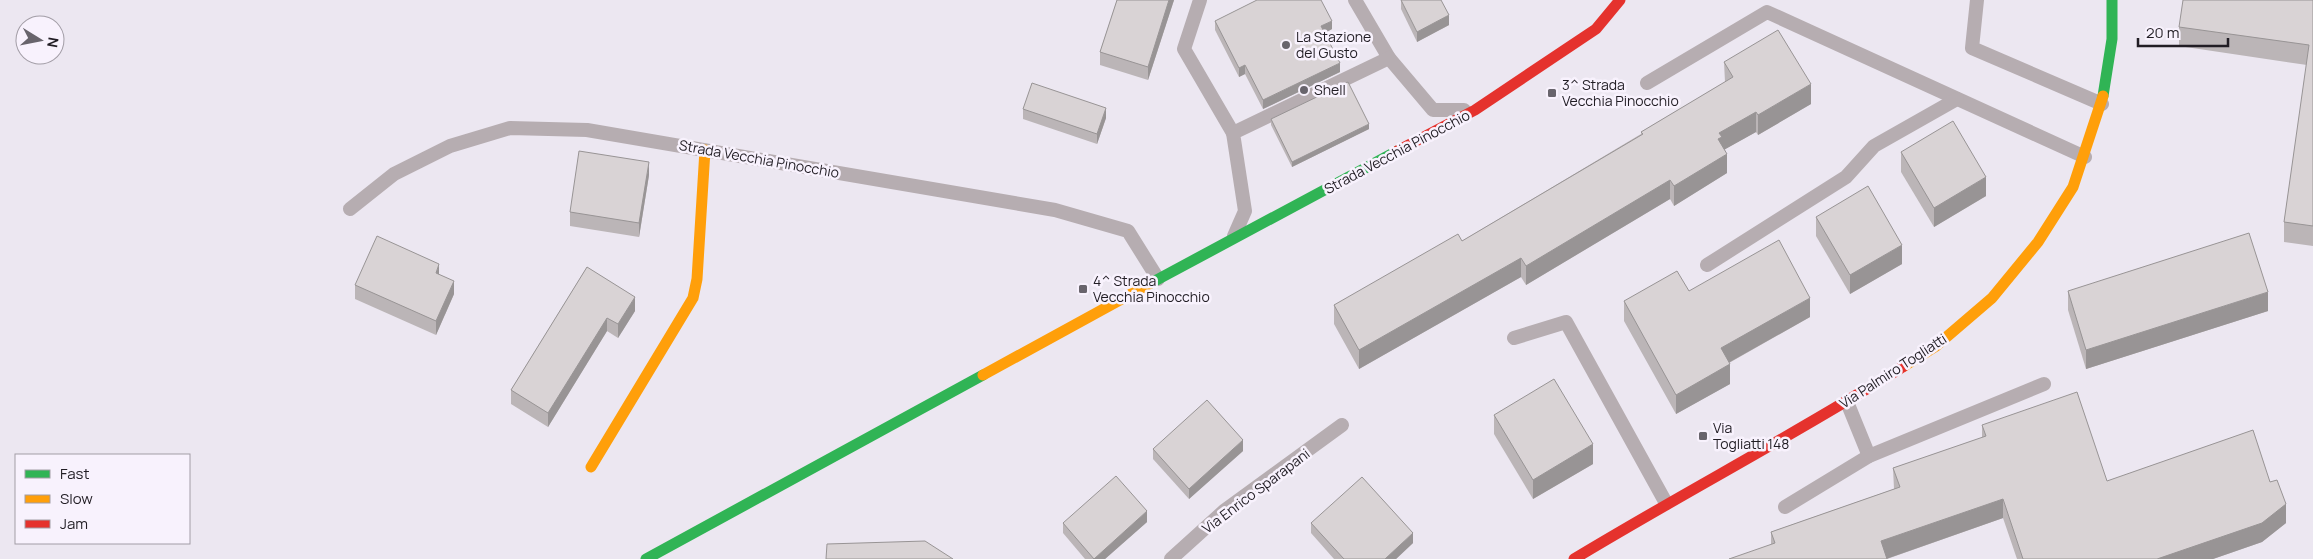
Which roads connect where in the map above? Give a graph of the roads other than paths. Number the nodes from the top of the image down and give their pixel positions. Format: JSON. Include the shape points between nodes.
{"nodes":[{"id":1,"x":1200,"y":0,"type":"edge"},
{"id":2,"x":1355,"y":0,"type":"edge"},
{"id":3,"x":1620,"y":0,"type":"edge"},
{"id":4,"x":1977,"y":0,"type":"edge"},
{"id":5,"x":2112,"y":0,"type":"edge"},
{"id":6,"x":1389,"y":58,"type":"junction"},
{"id":7,"x":1647,"y":83,"type":"dead end"},
{"id":8,"x":1957,"y":99,"type":"junction"},
{"id":9,"x":2102,"y":104,"type":"junction"},
{"id":10,"x":1475,"y":110,"type":"junction"},
{"id":11,"x":1233,"y":133,"type":"junction"},
{"id":12,"x":705,"y":150,"type":"junction"},
{"id":13,"x":2085,"y":157,"type":"junction"},
{"id":14,"x":350,"y":209,"type":"dead end"},
{"id":15,"x":1233,"y":240,"type":"junction"},
{"id":16,"x":1707,"y":264,"type":"dead end"},
{"id":17,"x":1158,"y":279,"type":"junction"},
{"id":18,"x":1514,"y":338,"type":"dead end"},
{"id":19,"x":2044,"y":384,"type":"dead end"},
{"id":20,"x":1847,"y":402,"type":"junction"},
{"id":21,"x":1342,"y":425,"type":"dead end"},
{"id":22,"x":1869,"y":456,"type":"junction"},
{"id":23,"x":590,"y":467,"type":"dead end"},
{"id":24,"x":1666,"y":503,"type":"junction"},
{"id":25,"x":1785,"y":507,"type":"dead end"},
{"id":26,"x":1592,"y":554,"type":"edge"},
{"id":27,"x":646,"y":559,"type":"edge"},
{"id":28,"x":1172,"y":559,"type":"edge"},
{"id":29,"x":1574,"y":559,"type":"edge"}],
"edges":[{"from":1,"to":11,"type":"lane","via":[[1184,50]]},
{"from":2,"to":6,"type":"lane"},
{"from":3,"to":10,"type":"street","name":"Strada Vecchia Pinocchio","via":[[1596,29]]},
{"from":4,"to":9,"type":"lane","via":[[1972,48]]},
{"from":5,"to":9,"type":"street","name":"Via Palmiro Togliatti","via":[[2112,39]]},
{"from":6,"to":10,"type":"lane","via":[[1433,110]]},
{"from":6,"to":11,"type":"lane"},
{"from":7,"to":8,"type":"lane","via":[[1767,12]]},
{"from":8,"to":13,"type":"lane"},
{"from":8,"to":16,"type":"lane","via":[[1874,146],[1846,177]]},
{"from":9,"to":13,"type":"street","name":"Via Palmiro Togliatti"},
{"from":10,"to":15,"type":"street","name":"Strada Vecchia Pinocchio"},
{"from":11,"to":15,"type":"lane","via":[[1245,211]]},
{"from":12,"to":14,"type":"lane","name":"Strada Vecchia Pinocchio","via":[[587,130],[510,128],[450,146],[394,174]]},
{"from":12,"to":17,"type":"lane","name":"Strada Vecchia Pinocchio","via":[[1055,210],[1128,231]]},
{"from":12,"to":23,"type":"street","via":[[693,298]]},
{"from":13,"to":20,"type":"street","name":"Via Palmiro Togliatti","via":[[2073,187],[2038,242],[1992,298],[1936,346]]},
{"from":15,"to":17,"type":"street","name":"Strada Vecchia Pinocchio"},
{"from":17,"to":27,"type":"street","name":"Strada Vecchia Pinocchio"},
{"from":18,"to":24,"type":"lane","via":[[1566,322]]},
{"from":19,"to":22,"type":"lane"},
{"from":20,"to":22,"type":"lane"},
{"from":20,"to":24,"type":"street","name":"Via Palmiro Togliatti"},
{"from":21,"to":28,"type":"lane","name":"Via Enrico Sparapani","via":[[1224,511]]},
{"from":22,"to":25,"type":"lane"},
{"from":24,"to":26,"type":"street","name":"Via Palmiro Togliatti"},
{"from":26,"to":29,"type":"street","name":"Via Palmiro Togliatti"}]}
